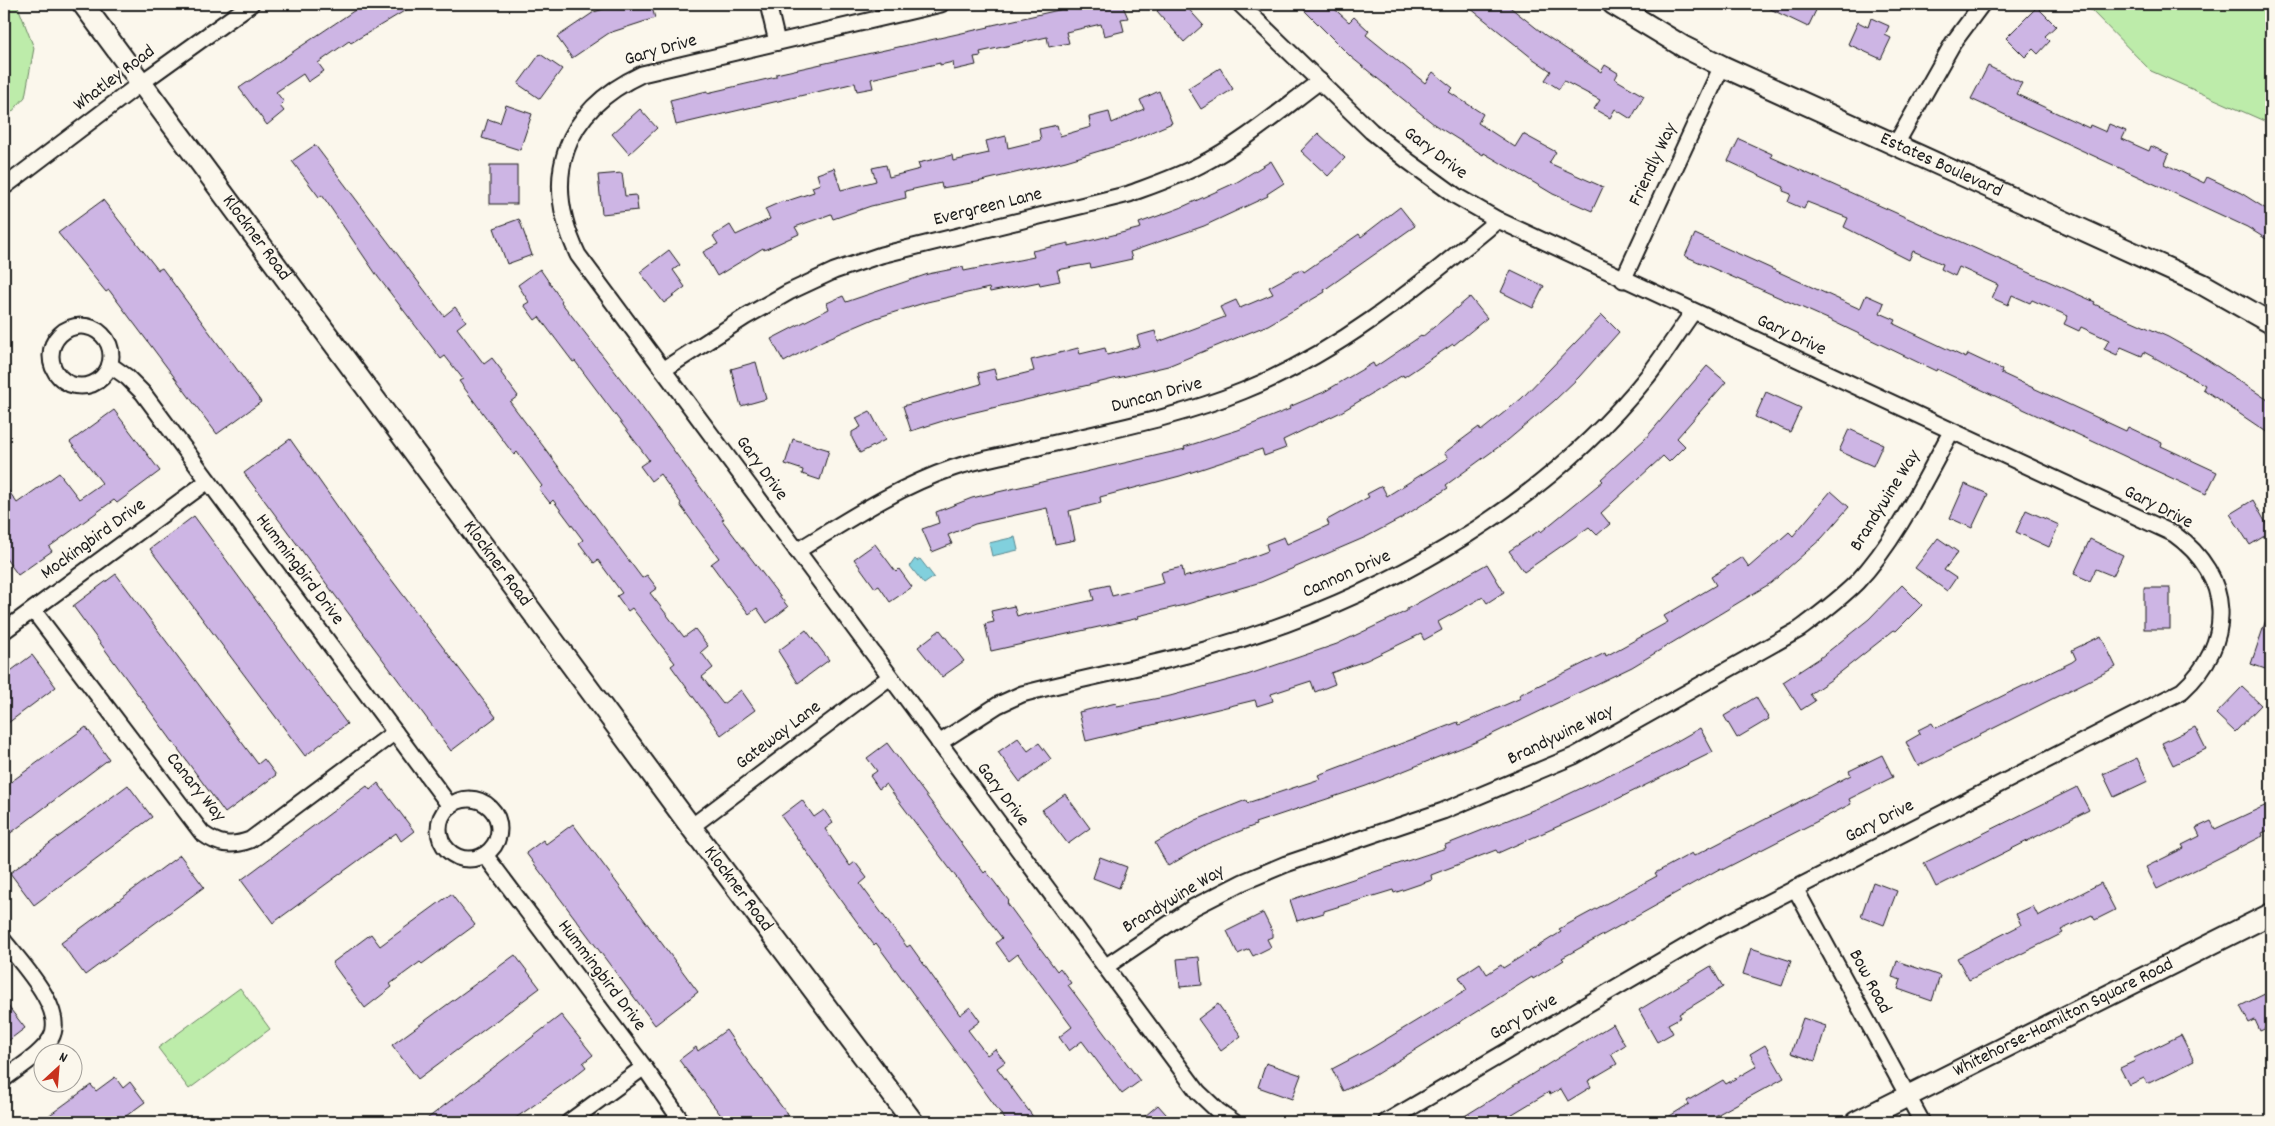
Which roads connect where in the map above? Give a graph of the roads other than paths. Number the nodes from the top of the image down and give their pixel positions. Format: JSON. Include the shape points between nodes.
{"nodes":[{"id":1,"x":83,"y":4,"type":"edge"},
{"id":2,"x":251,"y":4,"type":"edge"},
{"id":3,"x":768,"y":4,"type":"edge"},
{"id":4,"x":941,"y":4,"type":"edge"},
{"id":5,"x":1240,"y":4,"type":"edge"},
{"id":6,"x":1613,"y":4,"type":"edge"},
{"id":7,"x":1982,"y":4,"type":"edge"},
{"id":8,"x":777,"y":42,"type":"junction"},
{"id":9,"x":1722,"y":66,"type":"junction"},
{"id":10,"x":1320,"y":81,"type":"junction"},
{"id":11,"x":141,"y":83,"type":"junction"},
{"id":12,"x":1896,"y":144,"type":"junction"},
{"id":13,"x":4,"y":187,"type":"edge"},
{"id":14,"x":1498,"y":220,"type":"junction"},
{"id":15,"x":1623,"y":280,"type":"junction"},
{"id":16,"x":1693,"y":312,"type":"junction"},
{"id":17,"x":2271,"y":323,"type":"edge"},
{"id":18,"x":110,"y":365,"type":"junction"},
{"id":19,"x":663,"y":370,"type":"junction"},
{"id":20,"x":1951,"y":432,"type":"junction"},
{"id":21,"x":208,"y":481,"type":"junction"},
{"id":22,"x":797,"y":551,"type":"junction"},
{"id":23,"x":33,"y":610,"type":"junction"},
{"id":24,"x":4,"y":630,"type":"edge"},
{"id":25,"x":890,"y":677,"type":"junction"},
{"id":26,"x":395,"y":732,"type":"junction"},
{"id":27,"x":939,"y":743,"type":"junction"},
{"id":28,"x":450,"y":806,"type":"junction"},
{"id":29,"x":691,"y":827,"type":"junction"},
{"id":30,"x":485,"y":855,"type":"junction"},
{"id":31,"x":1795,"y":888,"type":"junction"},
{"id":32,"x":2271,"y":914,"type":"edge"},
{"id":33,"x":4,"y":941,"type":"edge"},
{"id":34,"x":1105,"y":967,"type":"junction"},
{"id":35,"x":644,"y":1067,"type":"junction"},
{"id":36,"x":4,"y":1079,"type":"edge"},
{"id":37,"x":1908,"y":1096,"type":"junction"},
{"id":38,"x":569,"y":1122,"type":"edge"},
{"id":39,"x":682,"y":1122,"type":"edge"},
{"id":40,"x":913,"y":1122,"type":"edge"},
{"id":41,"x":1234,"y":1122,"type":"edge"},
{"id":42,"x":1386,"y":1122,"type":"edge"},
{"id":43,"x":1856,"y":1122,"type":"edge"},
{"id":44,"x":1922,"y":1122,"type":"edge"}],
"edges":[{"from":1,"to":11,"type":"main road","name":"Klockner Road"},
{"from":2,"to":11,"type":"street","name":"Whatley Road"},
{"from":3,"to":8,"type":"street"},
{"from":4,"to":8,"type":"street","name":"Gary Drive"},
{"from":5,"to":10,"type":"street","name":"Gary Drive"},
{"from":6,"to":9,"type":"main road","name":"Estates Boulevard"},
{"from":7,"to":12,"type":"street","via":[[1953,43]]},
{"from":8,"to":19,"type":"street","name":"Gary Drive","via":[[642,74],[620,84],[600,99],[572,135],[560,183],[561,209],[567,232],[578,255]]},
{"from":9,"to":12,"type":"main road","name":"Estates Boulevard"},
{"from":9,"to":15,"type":"street","name":"Friendly Way"},
{"from":10,"to":14,"type":"street","name":"Gary Drive","via":[[1371,131],[1408,161],[1456,196]]},
{"from":10,"to":19,"type":"street","name":"Evergreen Lane","via":[[1235,144],[1165,181],[1129,194],[881,255],[834,271],[754,312]]},
{"from":11,"to":13,"type":"street","name":"Whatley Road"},
{"from":11,"to":29,"type":"main road","name":"Klockner Road"},
{"from":12,"to":17,"type":"main road","name":"Estates Boulevard","via":[[2202,284]]},
{"from":14,"to":15,"type":"street","name":"Gary Drive"},
{"from":14,"to":22,"type":"street","name":"Duncan Drive","via":[[1367,325],[1282,374],[1189,410],[955,467],[886,496]]},
{"from":15,"to":16,"type":"street","name":"Gary Drive"},
{"from":16,"to":20,"type":"street","name":"Gary Drive"},
{"from":16,"to":27,"type":"street","name":"Cannon Drive","via":[[1647,377],[1590,437],[1524,494],[1453,544],[1390,579],[1282,624],[1205,650],[1022,694],[998,704]]},
{"from":18,"to":18,"type":"street","via":[[111,355],[104,337],[87,327],[78,326],[60,334],[51,352],[54,371],[69,384],[89,385],[98,381]]},
{"from":18,"to":21,"type":"street","name":"Hummingbird Drive","via":[[143,393]]},
{"from":19,"to":22,"type":"street","name":"Gary Drive"},
{"from":20,"to":31,"type":"street","name":"Gary Drive","via":[[2174,534],[2190,545],[2213,578],[2220,606],[2217,641],[2196,678],[2182,691]]},
{"from":20,"to":34,"type":"street","name":"Brandywine Way","via":[[1880,554],[1857,582],[1800,629],[1574,756],[1443,811],[1286,864],[1243,882],[1194,907]]},
{"from":21,"to":23,"type":"street","name":"Mockingbird Drive"},
{"from":21,"to":26,"type":"street","name":"Hummingbird Drive"},
{"from":22,"to":25,"type":"street","name":"Gary Drive"},
{"from":23,"to":24,"type":"street","name":"Mockingbird Drive"},
{"from":23,"to":26,"type":"street","name":"Canary Way","via":[[202,833],[225,845],[250,840]]},
{"from":25,"to":27,"type":"street","name":"Gary Drive"},
{"from":25,"to":29,"type":"street","name":"Gateway Lane"},
{"from":26,"to":28,"type":"street","name":"Hummingbird Drive"},
{"from":27,"to":34,"type":"street","name":"Gary Drive"},
{"from":28,"to":30,"type":"street","via":[[440,823],[442,843],[448,851],[466,859]]},
{"from":28,"to":30,"type":"street","via":[[468,799],[478,800],[494,811],[498,820],[498,840]]},
{"from":29,"to":40,"type":"main road","name":"Klockner Road"},
{"from":30,"to":35,"type":"street","name":"Hummingbird Drive"},
{"from":31,"to":37,"type":"street","name":"Bow Road"},
{"from":31,"to":42,"type":"street","name":"Gary Drive","via":[[1716,929]]},
{"from":32,"to":37,"type":"main road","name":"Whitehorse-Hamilton Square Road"},
{"from":33,"to":36,"type":"street","via":[[49,1002],[54,1019],[52,1037],[41,1050]]},
{"from":34,"to":41,"type":"street","name":"Gary Drive","via":[[1198,1092]]},
{"from":35,"to":38,"type":"street"},
{"from":35,"to":39,"type":"street","name":"Hummingbird Drive"},
{"from":37,"to":43,"type":"main road","name":"Whitehorse-Hamilton Square Road"},
{"from":37,"to":44,"type":"street","name":"Bow Road"}]}
